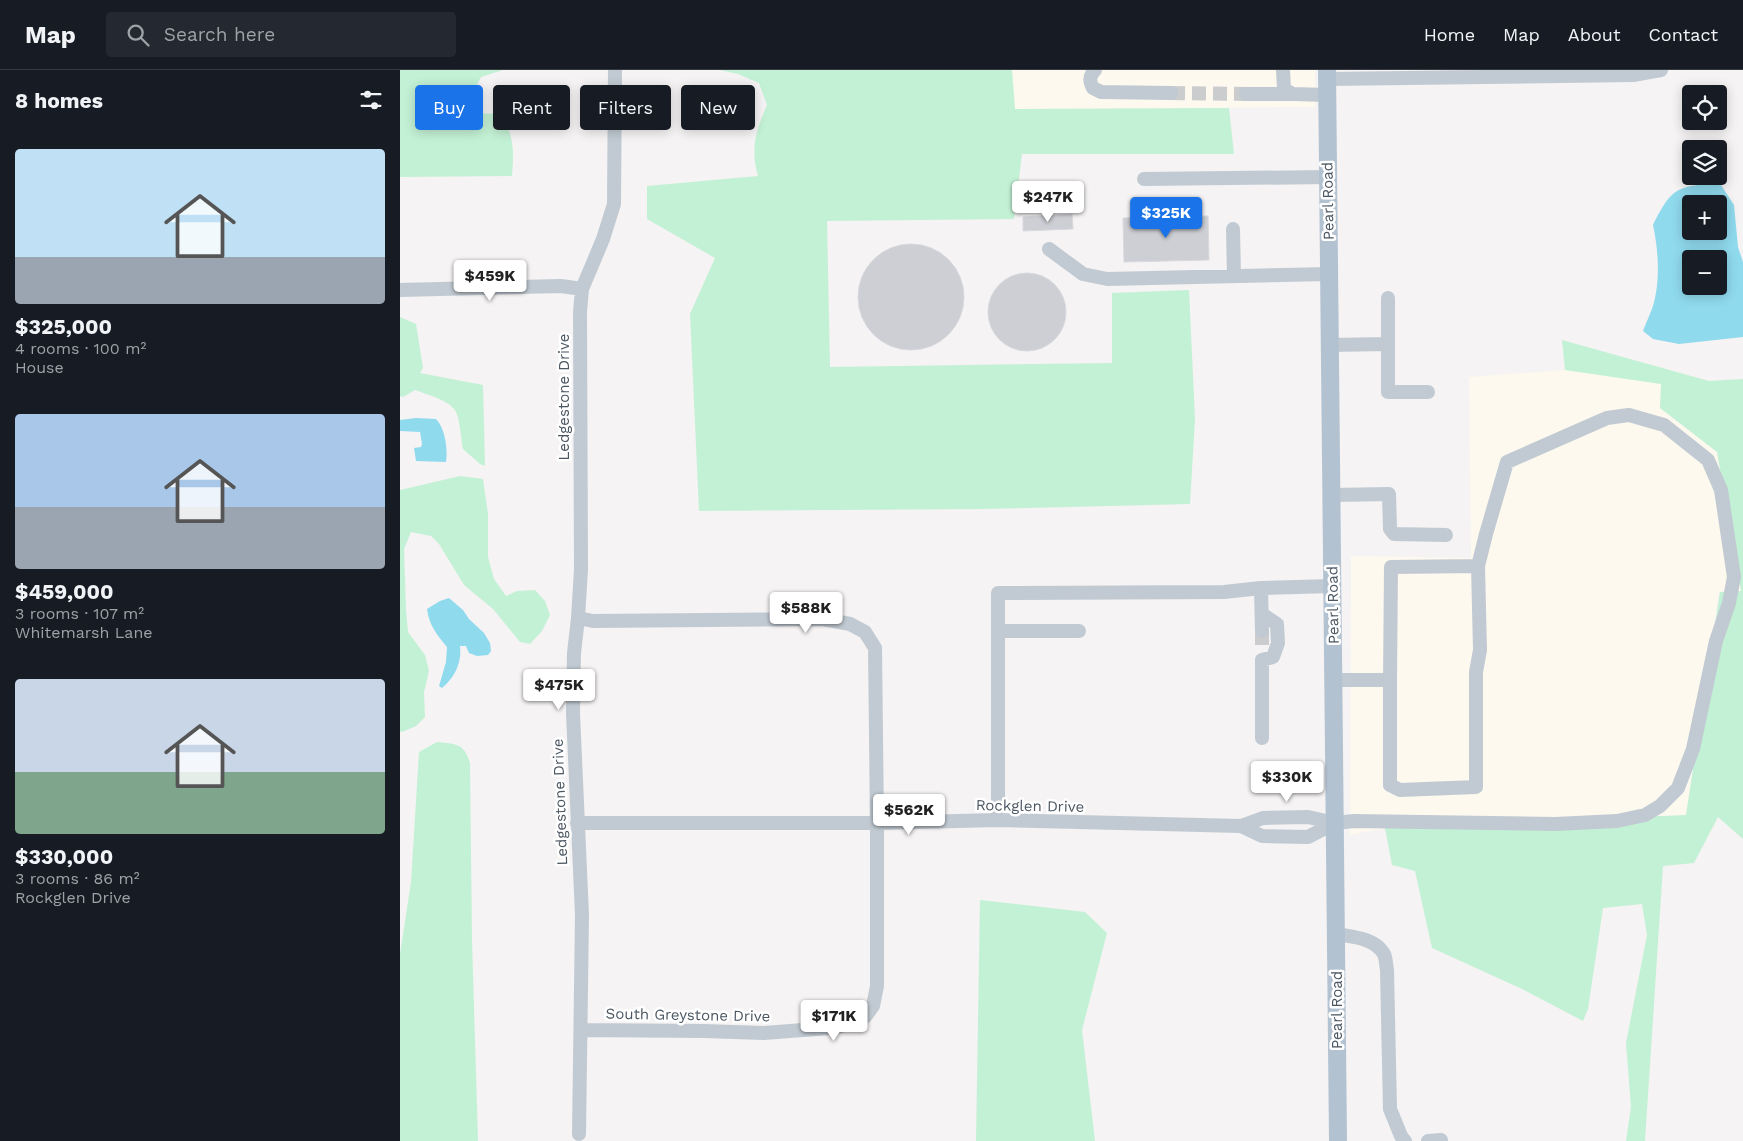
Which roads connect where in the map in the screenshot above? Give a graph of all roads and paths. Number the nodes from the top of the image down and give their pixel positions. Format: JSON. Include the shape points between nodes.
{"nodes":[{"id":1,"x":615,"y":70,"type":"edge"},
{"id":2,"x":1095,"y":70,"type":"edge"},
{"id":3,"x":1283,"y":70,"type":"edge"},
{"id":4,"x":1661,"y":70,"type":"edge"},
{"id":5,"x":1327,"y":81,"type":"edge"},
{"id":6,"x":1170,"y":93,"type":"tunnel mouth"},
{"id":7,"x":1246,"y":94,"type":"tunnel mouth"},
{"id":8,"x":1293,"y":94,"type":"junction"},
{"id":9,"x":1328,"y":177,"type":"junction"},
{"id":10,"x":1144,"y":179,"type":"dead end"},
{"id":11,"x":1233,"y":229,"type":"dead end"},
{"id":12,"x":1049,"y":249,"type":"dead end"},
{"id":13,"x":1329,"y":274,"type":"junction"},
{"id":14,"x":1234,"y":276,"type":"junction"},
{"id":15,"x":582,"y":289,"type":"junction"},
{"id":16,"x":400,"y":290,"type":"edge"},
{"id":17,"x":1388,"y":298,"type":"dead end"},
{"id":18,"x":1388,"y":344,"type":"junction"},
{"id":19,"x":1330,"y":345,"type":"junction"},
{"id":20,"x":1428,"y":392,"type":"dead end"},
{"id":21,"x":1332,"y":495,"type":"junction"},
{"id":22,"x":1446,"y":535,"type":"dead end"},
{"id":23,"x":1478,"y":566,"type":"junction"},
{"id":24,"x":1333,"y":586,"type":"junction"},
{"id":25,"x":1261,"y":588,"type":"junction"},
{"id":26,"x":1262,"y":614,"type":"junction"},
{"id":27,"x":578,"y":618,"type":"junction"},
{"id":28,"x":998,"y":631,"type":"junction"},
{"id":29,"x":1080,"y":631,"type":"dead end"},
{"id":30,"x":1262,"y":632,"type":"tunnel mouth"},
{"id":31,"x":1334,"y":680,"type":"junction"},
{"id":32,"x":1390,"y":680,"type":"junction"},
{"id":33,"x":1262,"y":738,"type":"dead end"},
{"id":34,"x":998,"y":820,"type":"junction"},
{"id":35,"x":577,"y":823,"type":"junction"},
{"id":36,"x":877,"y":823,"type":"junction"},
{"id":37,"x":1335,"y":823,"type":"junction"},
{"id":38,"x":1242,"y":826,"type":"junction"},
{"id":39,"x":1336,"y":934,"type":"junction"},
{"id":40,"x":581,"y":1030,"type":"junction"},
{"id":41,"x":579,"y":1134,"type":"dead end"},
{"id":42,"x":1338,"y":1141,"type":"edge"},
{"id":43,"x":1405,"y":1141,"type":"edge"}],
"edges":[{"from":1,"to":15,"type":"street","name":"Ledgestone Drive","via":[[614,204]]},
{"from":2,"to":6,"type":"street","via":[[1090,75],[1090,82],[1101,92]]},
{"from":3,"to":8,"type":"street","via":[[1284,89]]},
{"from":4,"to":5,"type":"street","via":[[1633,75]]},
{"from":5,"to":8,"type":"street"},
{"from":5,"to":9,"type":"main road","name":"Pearl Road"},
{"from":7,"to":8,"type":"street"},
{"from":9,"to":10,"type":"street"},
{"from":9,"to":13,"type":"main road","name":"Pearl Road"},
{"from":11,"to":14,"type":"street"},
{"from":12,"to":14,"type":"street","via":[[1083,274],[1107,279]]},
{"from":13,"to":14,"type":"street"},
{"from":13,"to":19,"type":"main road","name":"Pearl Road"},
{"from":15,"to":16,"type":"street","via":[[561,286]]},
{"from":15,"to":27,"type":"street","name":"Ledgestone Drive"},
{"from":17,"to":18,"type":"street"},
{"from":18,"to":19,"type":"street"},
{"from":18,"to":20,"type":"street","via":[[1388,392]]},
{"from":19,"to":21,"type":"main road","name":"Pearl Road"},
{"from":21,"to":22,"type":"street","via":[[1389,494],[1390,529],[1394,534]]},
{"from":21,"to":24,"type":"main road","name":"Pearl Road"},
{"from":23,"to":32,"type":"street","via":[[1391,567]]},
{"from":23,"to":32,"type":"street","via":[[1480,650],[1476,672],[1476,787],[1400,790],[1390,785]]},
{"from":23,"to":37,"type":"street","via":[[1507,462],[1607,418],[1629,415],[1664,425],[1708,460],[1721,490],[1734,577],[1716,641],[1693,749],[1678,788],[1645,816],[1616,821],[1555,824]]},
{"from":24,"to":25,"type":"street"},
{"from":24,"to":31,"type":"main road","name":"Pearl Road"},
{"from":25,"to":26,"type":"street"},
{"from":25,"to":28,"type":"street","via":[[1224,592],[998,593]]},
{"from":26,"to":30,"type":"street"},
{"from":26,"to":33,"type":"street","via":[[1277,624],[1278,643],[1273,657],[1262,654]]},
{"from":27,"to":35,"type":"street","name":"Ledgestone Drive","via":[[573,705]]},
{"from":27,"to":36,"type":"street","name":"South Greystone Drive","via":[[593,621],[823,619],[850,624],[865,632],[875,648]]},
{"from":28,"to":29,"type":"street"},
{"from":28,"to":34,"type":"street"},
{"from":31,"to":32,"type":"street"},
{"from":31,"to":37,"type":"main road","name":"Pearl Road"},
{"from":34,"to":36,"type":"street","name":"Rockglen Drive"},
{"from":34,"to":38,"type":"street","name":"Rockglen Drive"},
{"from":35,"to":36,"type":"street","name":"Rockglen Drive"},
{"from":35,"to":40,"type":"street","name":"Ledgestone Drive","via":[[582,915]]},
{"from":36,"to":40,"type":"street","name":"South Greystone Drive","via":[[877,986],[873,1006],[865,1016],[850,1024],[829,1028],[764,1033]]},
{"from":37,"to":38,"type":"street","name":"Rockglen Drive","via":[[1308,817],[1264,818]]},
{"from":37,"to":38,"type":"street","name":"Rockglen Drive","via":[[1308,837],[1262,836]]},
{"from":37,"to":39,"type":"main road","name":"Pearl Road"},
{"from":39,"to":42,"type":"main road","name":"Pearl Road"},
{"from":39,"to":43,"type":"street","via":[[1377,945],[1385,955],[1390,1109]]},
{"from":40,"to":41,"type":"street","name":"Ledgestone Drive"}]}
